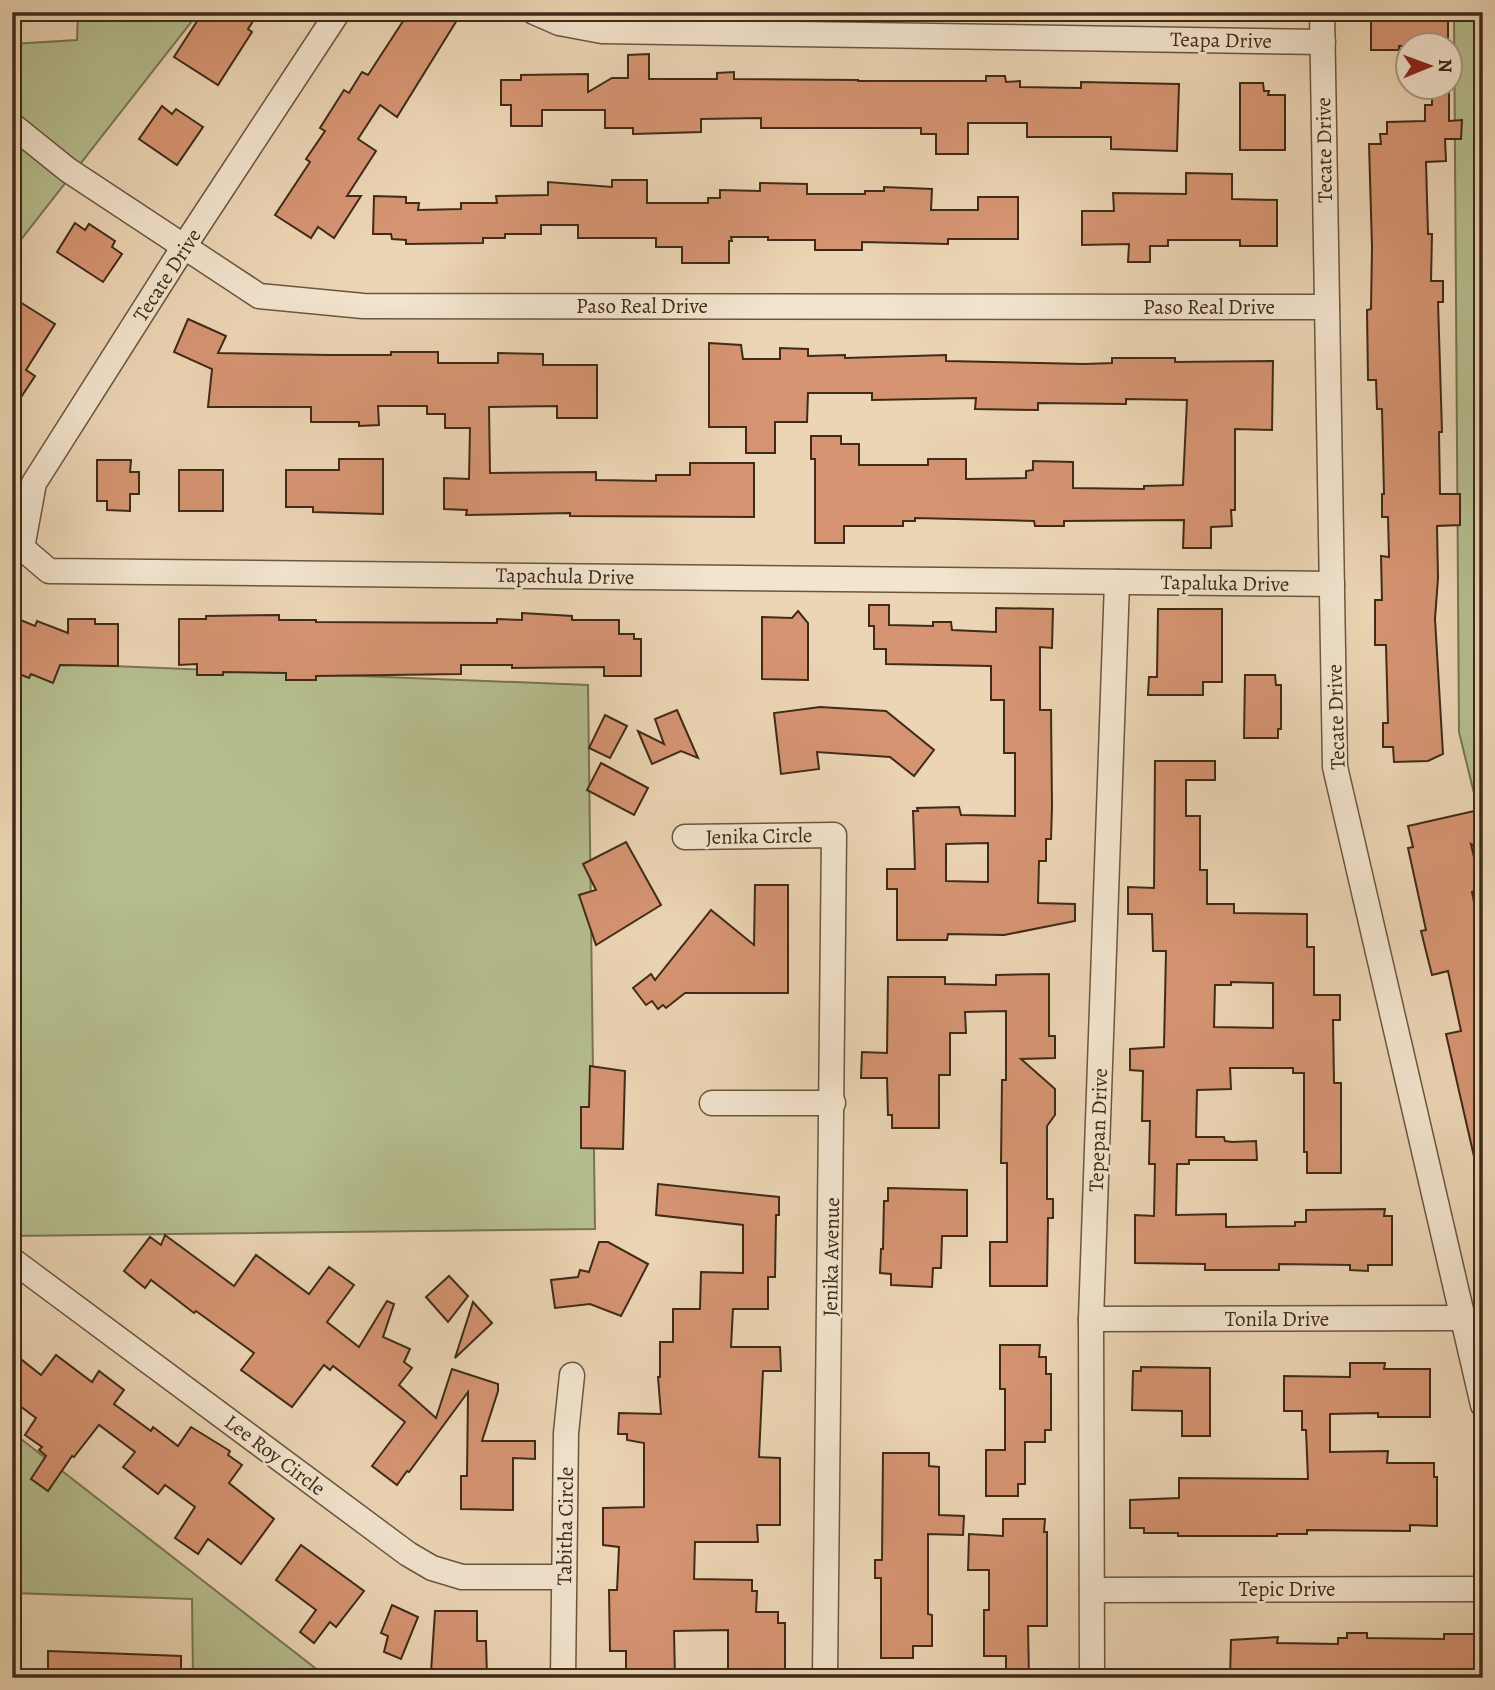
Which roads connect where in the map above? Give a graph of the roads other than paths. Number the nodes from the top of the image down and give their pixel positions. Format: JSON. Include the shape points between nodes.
{"nodes":[{"id":1,"x":338,"y":12,"type":"edge"},
{"id":2,"x":534,"y":12,"type":"edge"},
{"id":3,"x":1322,"y":12,"type":"edge"},
{"id":4,"x":1322,"y":42,"type":"junction"},
{"id":5,"x":12,"y":125,"type":"edge"},
{"id":6,"x":183,"y":248,"type":"junction"},
{"id":7,"x":1327,"y":307,"type":"junction"},
{"id":8,"x":22,"y":548,"type":"joint"},
{"id":9,"x":1117,"y":582,"type":"junction"},
{"id":10,"x":1332,"y":584,"type":"junction"},
{"id":11,"x":834,"y":835,"type":"joint"},
{"id":12,"x":685,"y":837,"type":"dead end"},
{"id":13,"x":712,"y":1103,"type":"dead end"},
{"id":14,"x":833,"y":1104,"type":"junction"},
{"id":15,"x":12,"y":1260,"type":"edge"},
{"id":16,"x":1463,"y":1318,"type":"junction"},
{"id":17,"x":1091,"y":1319,"type":"junction"},
{"id":18,"x":572,"y":1375,"type":"dead end"},
{"id":19,"x":1483,"y":1405,"type":"edge"},
{"id":20,"x":564,"y":1577,"type":"junction"},
{"id":21,"x":1483,"y":1589,"type":"edge"},
{"id":22,"x":1092,"y":1590,"type":"junction"},
{"id":23,"x":563,"y":1678,"type":"edge"},
{"id":24,"x":825,"y":1678,"type":"edge"},
{"id":25,"x":1092,"y":1678,"type":"edge"}],
"edges":[{"from":1,"to":6,"type":"street","name":"Tecate Drive"},
{"from":2,"to":4,"type":"street","name":"Teapa Drive","via":[[559,23],[602,31]]},
{"from":3,"to":4,"type":"street","name":"Tecate Drive"},
{"from":4,"to":7,"type":"street","name":"Tecate Drive"},
{"from":5,"to":6,"type":"street","name":"Paso Real Drive","via":[[68,170]]},
{"from":6,"to":7,"type":"street","name":"Paso Real Drive","via":[[259,296],[363,306]]},
{"from":6,"to":8,"type":"street","name":"Tecate Drive","via":[[34,483]]},
{"from":7,"to":10,"type":"street","name":"Tecate Drive"},
{"from":8,"to":9,"type":"street","name":"Tapachula Drive","via":[[49,571]]},
{"from":9,"to":10,"type":"street","name":"Tapaluka Drive"},
{"from":9,"to":17,"type":"street","name":"Tepepan Drive"},
{"from":10,"to":16,"type":"street","name":"Tecate Drive","via":[[1335,767]]},
{"from":11,"to":12,"type":"street","name":"Jenika Circle"},
{"from":11,"to":14,"type":"street","name":"Jenika Avenue"},
{"from":13,"to":14,"type":"street"},
{"from":14,"to":24,"type":"street","name":"Jenika Avenue"},
{"from":15,"to":20,"type":"street","name":"Lee Roy Circle","via":[[432,1568],[461,1577]]},
{"from":16,"to":17,"type":"street","name":"Tonila Drive"},
{"from":16,"to":19,"type":"street","name":"Tecate Drive"},
{"from":17,"to":22,"type":"street","name":"Tepepan Drive"},
{"from":18,"to":20,"type":"street","name":"Tabitha Circle","via":[[566,1433]]},
{"from":20,"to":23,"type":"street","name":"Tabitha Circle"},
{"from":21,"to":22,"type":"street","name":"Tepic Drive"},
{"from":22,"to":25,"type":"street","name":"Tepepan Drive"}]}
